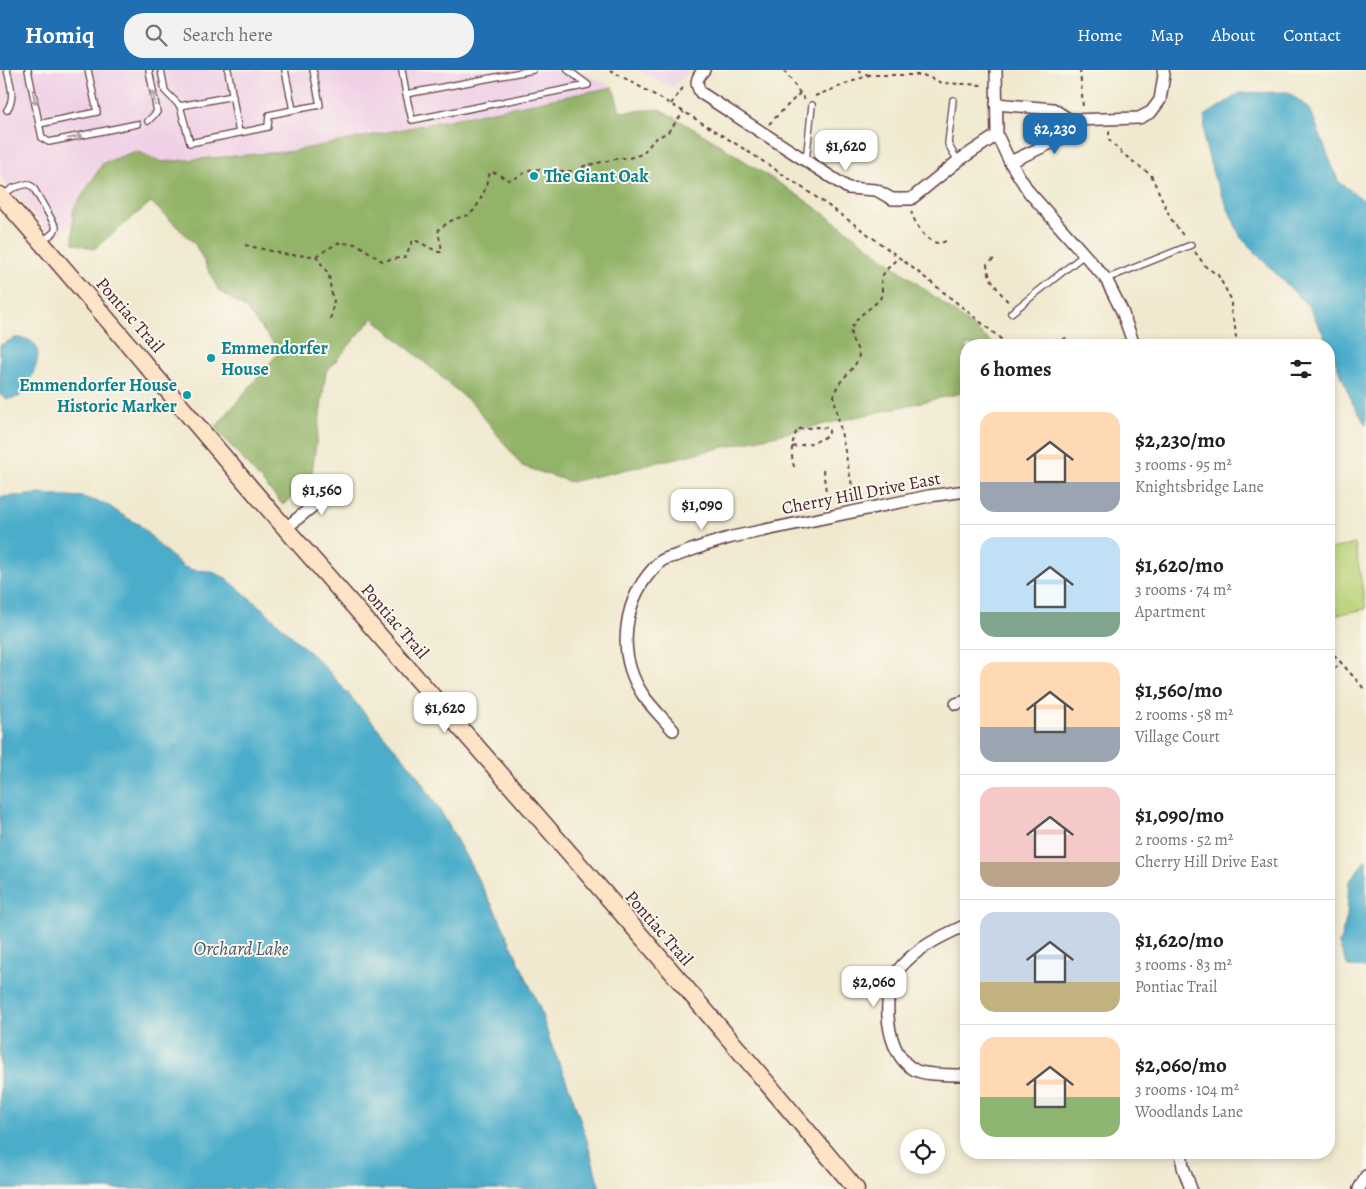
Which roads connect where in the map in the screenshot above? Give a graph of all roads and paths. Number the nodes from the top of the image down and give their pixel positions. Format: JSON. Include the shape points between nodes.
{"nodes":[{"id":1,"x":7,"y":70,"type":"edge"},
{"id":2,"x":28,"y":70,"type":"edge"},
{"id":3,"x":88,"y":70,"type":"edge"},
{"id":4,"x":149,"y":70,"type":"edge"},
{"id":5,"x":161,"y":70,"type":"edge"},
{"id":6,"x":228,"y":70,"type":"edge"},
{"id":7,"x":285,"y":70,"type":"edge"},
{"id":8,"x":313,"y":70,"type":"edge"},
{"id":9,"x":403,"y":70,"type":"edge"},
{"id":10,"x":533,"y":70,"type":"edge"},
{"id":11,"x":568,"y":70,"type":"edge"},
{"id":12,"x":610,"y":70,"type":"edge"},
{"id":13,"x":784,"y":70,"type":"edge"},
{"id":14,"x":859,"y":70,"type":"edge"},
{"id":15,"x":996,"y":70,"type":"edge"},
{"id":16,"x":1080,"y":70,"type":"edge"},
{"id":17,"x":1163,"y":70,"type":"edge"},
{"id":18,"x":700,"y":74,"type":"edge"},
{"id":19,"x":869,"y":75,"type":"junction"},
{"id":20,"x":996,"y":85,"type":"junction"},
{"id":21,"x":406,"y":94,"type":"junction"},
{"id":22,"x":800,"y":94,"type":"junction"},
{"id":23,"x":233,"y":96,"type":"junction"},
{"id":24,"x":814,"y":97,"type":"dead end"},
{"id":25,"x":805,"y":100,"type":"dead end"},
{"id":26,"x":953,"y":100,"type":"dead end"},
{"id":27,"x":671,"y":104,"type":"junction"},
{"id":28,"x":996,"y":104,"type":"junction"},
{"id":29,"x":812,"y":105,"type":"dead end"},
{"id":30,"x":180,"y":106,"type":"junction"},
{"id":31,"x":7,"y":110,"type":"dead end"},
{"id":32,"x":293,"y":110,"type":"junction"},
{"id":33,"x":684,"y":112,"type":"junction"},
{"id":34,"x":1108,"y":119,"type":"junction"},
{"id":35,"x":1070,"y":120,"type":"junction"},
{"id":36,"x":1084,"y":120,"type":"junction"},
{"id":37,"x":148,"y":121,"type":"dead end"},
{"id":38,"x":39,"y":124,"type":"junction"},
{"id":39,"x":137,"y":124,"type":"dead end"},
{"id":40,"x":762,"y":132,"type":"junction"},
{"id":41,"x":239,"y":133,"type":"junction"},
{"id":42,"x":997,"y":135,"type":"junction"},
{"id":43,"x":958,"y":161,"type":"junction"},
{"id":44,"x":806,"y":162,"type":"junction"},
{"id":45,"x":1010,"y":162,"type":"junction"},
{"id":46,"x":2,"y":199,"type":"edge"},
{"id":47,"x":911,"y":199,"type":"junction"},
{"id":48,"x":947,"y":240,"type":"dead end"},
{"id":49,"x":42,"y":243,"type":"junction"},
{"id":50,"x":245,"y":245,"type":"dead end"},
{"id":51,"x":1191,"y":245,"type":"junction"},
{"id":52,"x":1085,"y":254,"type":"junction"},
{"id":53,"x":316,"y":256,"type":"junction"},
{"id":54,"x":898,"y":258,"type":"junction"},
{"id":55,"x":994,"y":259,"type":"dead end"},
{"id":56,"x":1106,"y":278,"type":"junction"},
{"id":57,"x":1013,"y":311,"type":"joint"},
{"id":58,"x":330,"y":321,"type":"dead end"},
{"id":59,"x":1067,"y":336,"type":"dead end"},
{"id":60,"x":1001,"y":339,"type":"edge"},
{"id":61,"x":1064,"y":339,"type":"edge"},
{"id":62,"x":1132,"y":339,"type":"edge"},
{"id":63,"x":1236,"y":339,"type":"edge"},
{"id":64,"x":792,"y":447,"type":"junction"},
{"id":65,"x":795,"y":469,"type":"dead end"},
{"id":66,"x":823,"y":470,"type":"dead end"},
{"id":67,"x":336,"y":482,"type":"dead end"},
{"id":68,"x":826,"y":491,"type":"dead end"},
{"id":69,"x":960,"y":492,"type":"edge"},
{"id":70,"x":858,"y":511,"type":"junction"},
{"id":71,"x":286,"y":528,"type":"junction"},
{"id":72,"x":1335,"y":656,"type":"edge"},
{"id":73,"x":1341,"y":663,"type":"junction"},
{"id":74,"x":1335,"y":668,"type":"edge"},
{"id":75,"x":1366,"y":691,"type":"edge"},
{"id":76,"x":673,"y":730,"type":"dead end"},
{"id":77,"x":960,"y":928,"type":"edge"},
{"id":78,"x":960,"y":1075,"type":"dead end"},
{"id":79,"x":1182,"y":1159,"type":"edge"},
{"id":80,"x":1366,"y":1176,"type":"edge"},
{"id":81,"x":856,"y":1189,"type":"edge"},
{"id":82,"x":1191,"y":1189,"type":"edge"},
{"id":83,"x":1359,"y":1189,"type":"edge"}],
"edges":[{"from":1,"to":31,"type":"lane","via":[[12,94]]},
{"from":2,"to":38,"type":"lane","one_way":true},
{"from":3,"to":38,"type":"lane","via":[[97,112]]},
{"from":37,"to":4,"type":"lane","one_way":true,"via":[[157,112]]},
{"from":5,"to":30,"type":"lane","via":[[165,91]]},
{"from":6,"to":23,"type":"lane"},
{"from":7,"to":32,"type":"lane"},
{"from":8,"to":32,"type":"lane","via":[[320,105]]},
{"from":9,"to":21,"type":"lane"},
{"from":10,"to":21,"type":"lane"},
{"from":11,"to":21,"type":"lane","via":[[588,85],[412,120]]},
{"from":12,"to":27,"type":"path"},
{"from":13,"to":22,"type":"path"},
{"from":14,"to":19,"type":"path"},
{"from":15,"to":20,"type":"street"},
{"from":16,"to":36,"type":"path"},
{"from":17,"to":34,"type":"street","via":[[1160,100],[1150,112],[1140,118]]},
{"from":18,"to":27,"type":"path","via":[[688,82]]},
{"from":18,"to":40,"type":"street","via":[[696,82],[701,93]]},
{"from":19,"to":20,"type":"path","via":[[922,75],[942,83]]},
{"from":19,"to":24,"type":"path"},
{"from":20,"to":28,"type":"street"},
{"from":22,"to":25,"type":"path"},
{"from":22,"to":40,"type":"path"},
{"from":23,"to":30,"type":"lane"},
{"from":23,"to":41,"type":"lane"},
{"from":26,"to":43,"type":"lane","via":[[948,144]]},
{"from":27,"to":33,"type":"path"},
{"from":28,"to":35,"type":"street","via":[[1053,109]]},
{"from":28,"to":42,"type":"street"},
{"from":29,"to":44,"type":"lane"},
{"from":30,"to":41,"type":"lane","via":[[190,143]]},
{"from":32,"to":41,"type":"lane","via":[[269,115],[268,127]]},
{"from":33,"to":53,"type":"path","via":[[668,132],[655,139],[642,154],[584,166],[578,171],[529,170],[508,180],[490,172],[476,208],[469,215],[454,219],[439,229],[441,252],[413,240],[405,257],[382,261],[357,244],[338,243]]},
{"from":33,"to":54,"type":"path","via":[[803,188]]},
{"from":34,"to":36,"type":"street"},
{"from":34,"to":51,"type":"path","via":[[1109,140],[1151,175],[1171,219]]},
{"from":35,"to":36,"type":"street"},
{"from":35,"to":45,"type":"street","via":[[1064,137]]},
{"from":38,"to":39,"type":"lane","one_way":true,"via":[[42,138],[49,142]]},
{"from":40,"to":44,"type":"street"},
{"from":42,"to":43,"type":"street"},
{"from":42,"to":45,"type":"street"},
{"from":43,"to":47,"type":"street"},
{"from":44,"to":47,"type":"street","via":[[848,188],[876,190],[892,199]]},
{"from":45,"to":52,"type":"street","via":[[1029,192]]},
{"from":46,"to":49,"type":"main road","name":"Pontiac Trail"},
{"from":46,"to":49,"type":"lane","via":[[12,188],[27,184],[33,187],[56,227]]},
{"from":47,"to":48,"type":"path","via":[[912,213],[919,229],[937,243]]},
{"from":49,"to":71,"type":"main road","name":"Pontiac Trail"},
{"from":50,"to":53,"type":"path","via":[[290,255]]},
{"from":51,"to":56,"type":"lane"},
{"from":51,"to":63,"type":"path","via":[[1206,267],[1218,275],[1231,299]]},
{"from":52,"to":56,"type":"street"},
{"from":52,"to":57,"type":"lane"},
{"from":53,"to":58,"type":"path","via":[[329,275],[334,301]]},
{"from":54,"to":60,"type":"path"},
{"from":54,"to":70,"type":"path","via":[[883,274],[880,300],[853,324],[851,339],[860,357],[835,390]]},
{"from":55,"to":57,"type":"path","via":[[988,264],[990,276]]},
{"from":56,"to":62,"type":"street"},
{"from":59,"to":61,"type":"path"},
{"from":64,"to":64,"type":"path","via":[[798,430],[829,428],[829,434],[816,443]]},
{"from":64,"to":65,"type":"path"},
{"from":66,"to":68,"type":"path"},
{"from":67,"to":71,"type":"street","via":[[330,492]]},
{"from":69,"to":70,"type":"street","name":"Cherry Hill Drive East"},
{"from":70,"to":76,"type":"street","name":"Cherry Hill Drive East","via":[[732,537],[661,561],[640,587],[628,616],[625,647],[629,667],[643,695]]},
{"from":71,"to":81,"type":"main road","name":"Pontiac Trail"},
{"from":72,"to":73,"type":"path"},
{"from":73,"to":74,"type":"path"},
{"from":73,"to":75,"type":"path"},
{"from":77,"to":78,"type":"street","via":[[912,955],[898,970],[891,985],[887,1008],[889,1026],[901,1058],[913,1069],[924,1073]]},
{"from":79,"to":82,"type":"street"},
{"from":80,"to":83,"type":"street"}]}
